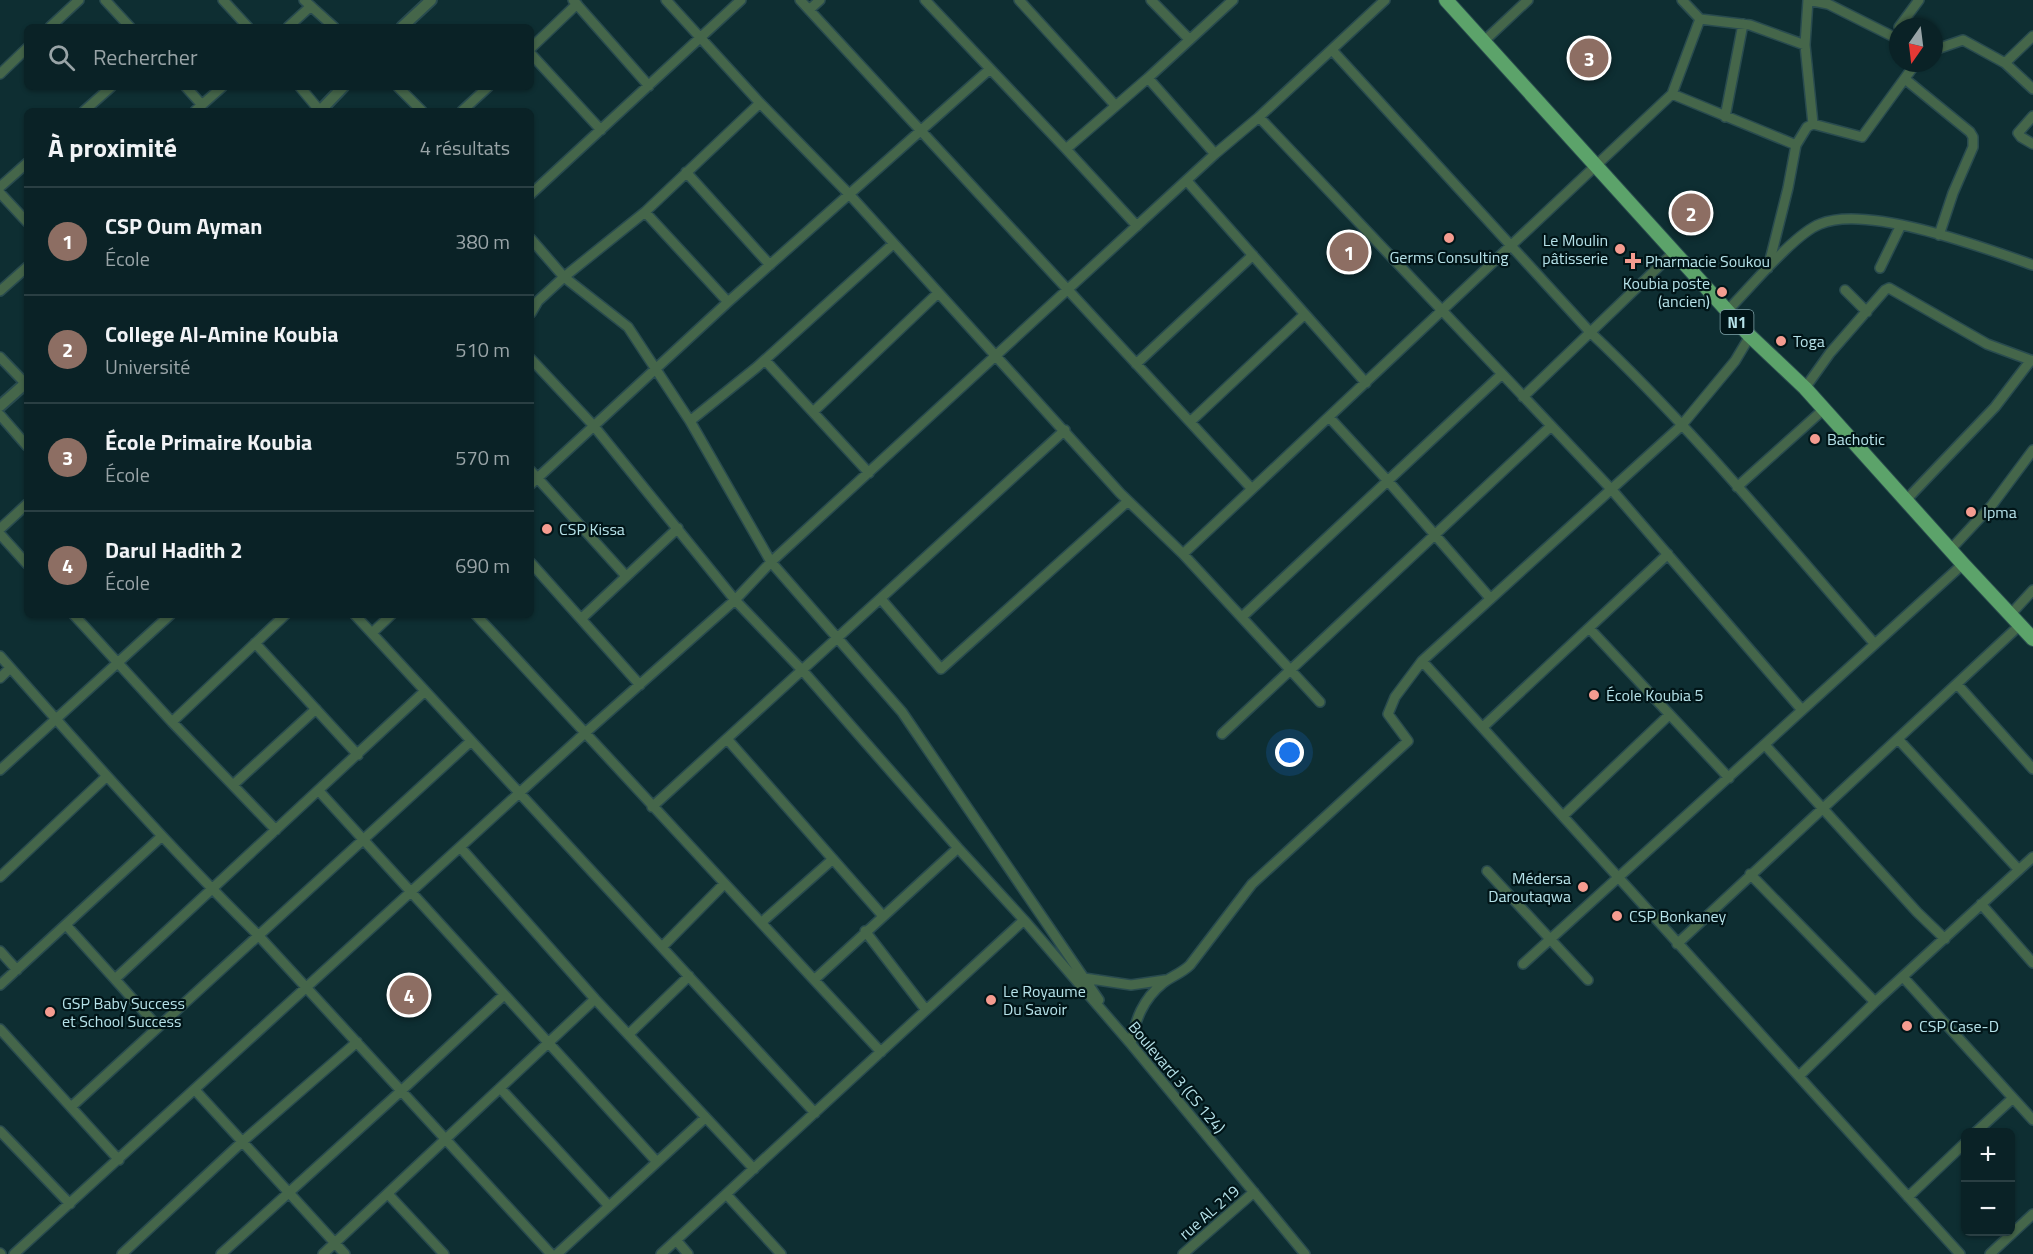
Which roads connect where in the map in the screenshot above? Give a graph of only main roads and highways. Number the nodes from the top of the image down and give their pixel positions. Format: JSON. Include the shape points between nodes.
{"nodes":[{"id":1,"x":1446,"y":0,"type":"edge"},
{"id":2,"x":2033,"y":639,"type":"edge"}],
"edges":[{"from":1,"to":2,"type":"main road","number":"N1","via":[[1727,311],[1805,388]]}]}
